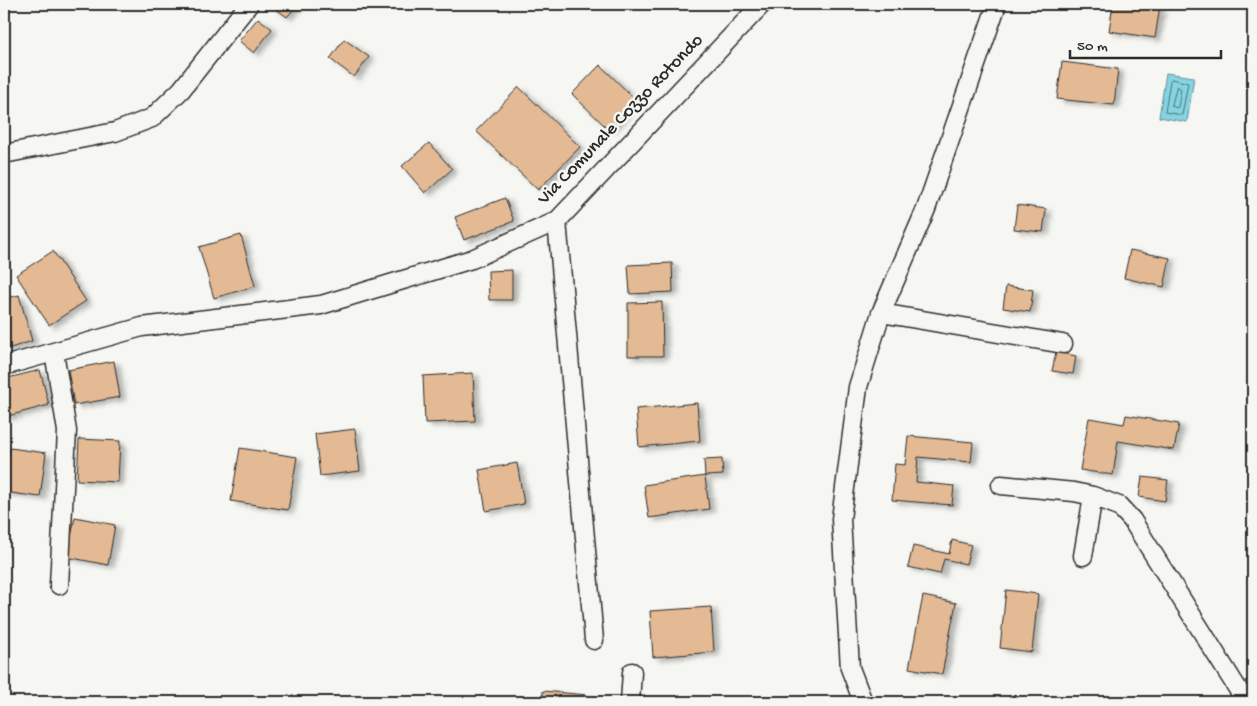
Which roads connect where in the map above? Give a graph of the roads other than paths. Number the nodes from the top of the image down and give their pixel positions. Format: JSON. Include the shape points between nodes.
{"nodes":[{"id":1,"x":249,"y":4,"type":"edge"},
{"id":2,"x":762,"y":4,"type":"edge"},
{"id":3,"x":998,"y":4,"type":"edge"},
{"id":4,"x":4,"y":154,"type":"edge"},
{"id":5,"x":558,"y":221,"type":"junction"},
{"id":6,"x":881,"y":313,"type":"junction"},
{"id":7,"x":1063,"y":344,"type":"dead end"},
{"id":8,"x":54,"y":352,"type":"junction"},
{"id":9,"x":4,"y":366,"type":"edge"},
{"id":10,"x":1001,"y":485,"type":"dead end"},
{"id":11,"x":1092,"y":496,"type":"junction"},
{"id":12,"x":1082,"y":556,"type":"dead end"},
{"id":13,"x":59,"y":584,"type":"dead end"},
{"id":14,"x":594,"y":640,"type":"dead end"},
{"id":15,"x":632,"y":672,"type":"dead end"},
{"id":16,"x":630,"y":702,"type":"edge"},
{"id":17,"x":863,"y":702,"type":"edge"},
{"id":18,"x":1246,"y":702,"type":"edge"}],
"edges":[{"from":1,"to":4,"type":"street","via":[[181,90],[152,118],[115,132]]},
{"from":2,"to":5,"type":"street","name":"Via Comunale Cozzo Rotondo"},
{"from":3,"to":6,"type":"street","via":[[926,209]]},
{"from":5,"to":8,"type":"street","name":"Via Comunale Cozzo Rotondo","via":[[472,259],[321,305],[142,327]]},
{"from":5,"to":14,"type":"street"},
{"from":6,"to":7,"type":"street"},
{"from":6,"to":17,"type":"street","via":[[858,386],[841,519],[850,668]]},
{"from":8,"to":9,"type":"street","name":"Via Comunale Cozzo Rotondo"},
{"from":8,"to":13,"type":"street","via":[[67,431]]},
{"from":10,"to":11,"type":"street"},
{"from":11,"to":12,"type":"street"},
{"from":11,"to":18,"type":"street","via":[[1119,506],[1132,520]]},
{"from":15,"to":16,"type":"street"}]}
